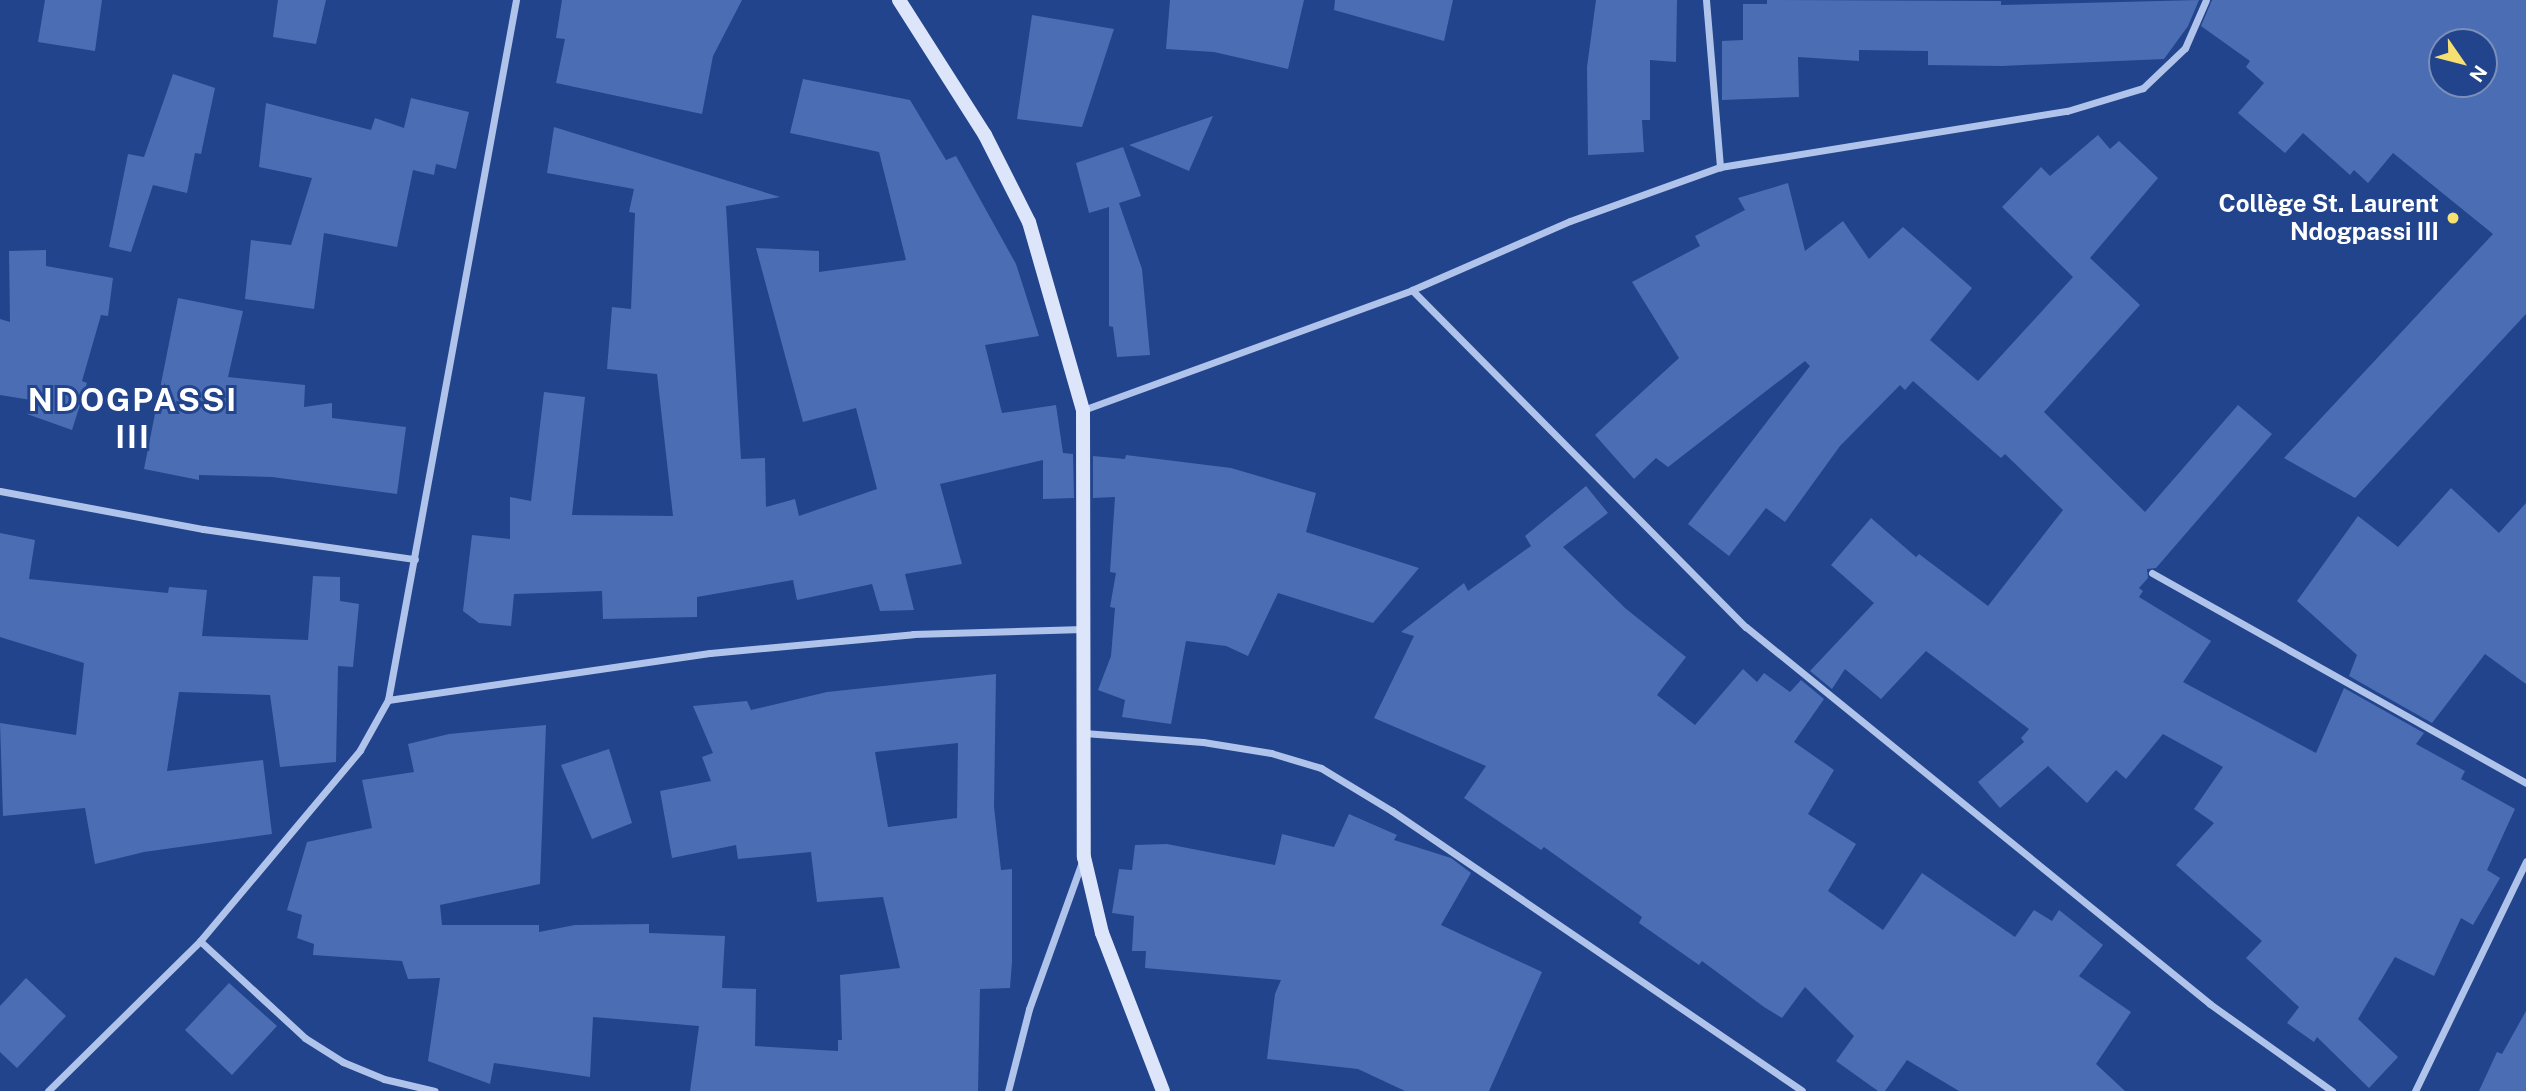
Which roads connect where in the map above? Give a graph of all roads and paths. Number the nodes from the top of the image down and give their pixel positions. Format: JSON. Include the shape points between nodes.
{"nodes":[{"id":1,"x":516,"y":0,"type":"edge"},
{"id":2,"x":899,"y":0,"type":"edge"},
{"id":3,"x":1706,"y":0,"type":"edge"},
{"id":4,"x":2206,"y":0,"type":"edge"},
{"id":5,"x":1720,"y":167,"type":"junction"},
{"id":6,"x":1412,"y":290,"type":"junction"},
{"id":7,"x":1083,"y":410,"type":"junction"},
{"id":8,"x":0,"y":491,"type":"edge"},
{"id":9,"x":415,"y":559,"type":"junction"},
{"id":10,"x":2152,"y":573,"type":"dead end"},
{"id":11,"x":1084,"y":629,"type":"junction"},
{"id":12,"x":388,"y":700,"type":"junction"},
{"id":13,"x":1083,"y":733,"type":"junction"},
{"id":14,"x":2526,"y":783,"type":"edge"},
{"id":15,"x":1084,"y":857,"type":"junction"},
{"id":16,"x":2526,"y":861,"type":"edge"},
{"id":17,"x":200,"y":941,"type":"junction"},
{"id":18,"x":48,"y":1091,"type":"edge"},
{"id":19,"x":435,"y":1091,"type":"edge"},
{"id":20,"x":1008,"y":1091,"type":"edge"},
{"id":21,"x":1163,"y":1091,"type":"edge"},
{"id":22,"x":1802,"y":1091,"type":"edge"},
{"id":23,"x":2332,"y":1091,"type":"edge"},
{"id":24,"x":2415,"y":1091,"type":"edge"}],
"edges":[{"from":1,"to":9,"type":"street"},
{"from":2,"to":7,"type":"main road","via":[[985,135],[1029,222]]},
{"from":3,"to":5,"type":"street"},
{"from":4,"to":5,"type":"street","via":[[2185,48],[2143,88],[2067,111]]},
{"from":5,"to":6,"type":"street","via":[[1570,221]]},
{"from":6,"to":7,"type":"street"},
{"from":6,"to":23,"type":"street","via":[[1746,627],[2210,1004]]},
{"from":7,"to":11,"type":"main road"},
{"from":8,"to":9,"type":"street","via":[[164,523]]},
{"from":9,"to":12,"type":"street"},
{"from":10,"to":14,"type":"street"},
{"from":11,"to":12,"type":"street","via":[[913,634],[710,653]]},
{"from":11,"to":13,"type":"main road"},
{"from":12,"to":17,"type":"street","via":[[360,750]]},
{"from":13,"to":15,"type":"main road"},
{"from":13,"to":22,"type":"street","via":[[1203,743],[1271,753],[1321,768],[1392,811]]},
{"from":15,"to":20,"type":"street","via":[[1029,1009]]},
{"from":15,"to":21,"type":"main road","via":[[1102,933]]},
{"from":16,"to":24,"type":"street"},
{"from":17,"to":18,"type":"street"},
{"from":17,"to":19,"type":"street","via":[[314,1044],[384,1079]]}]}
